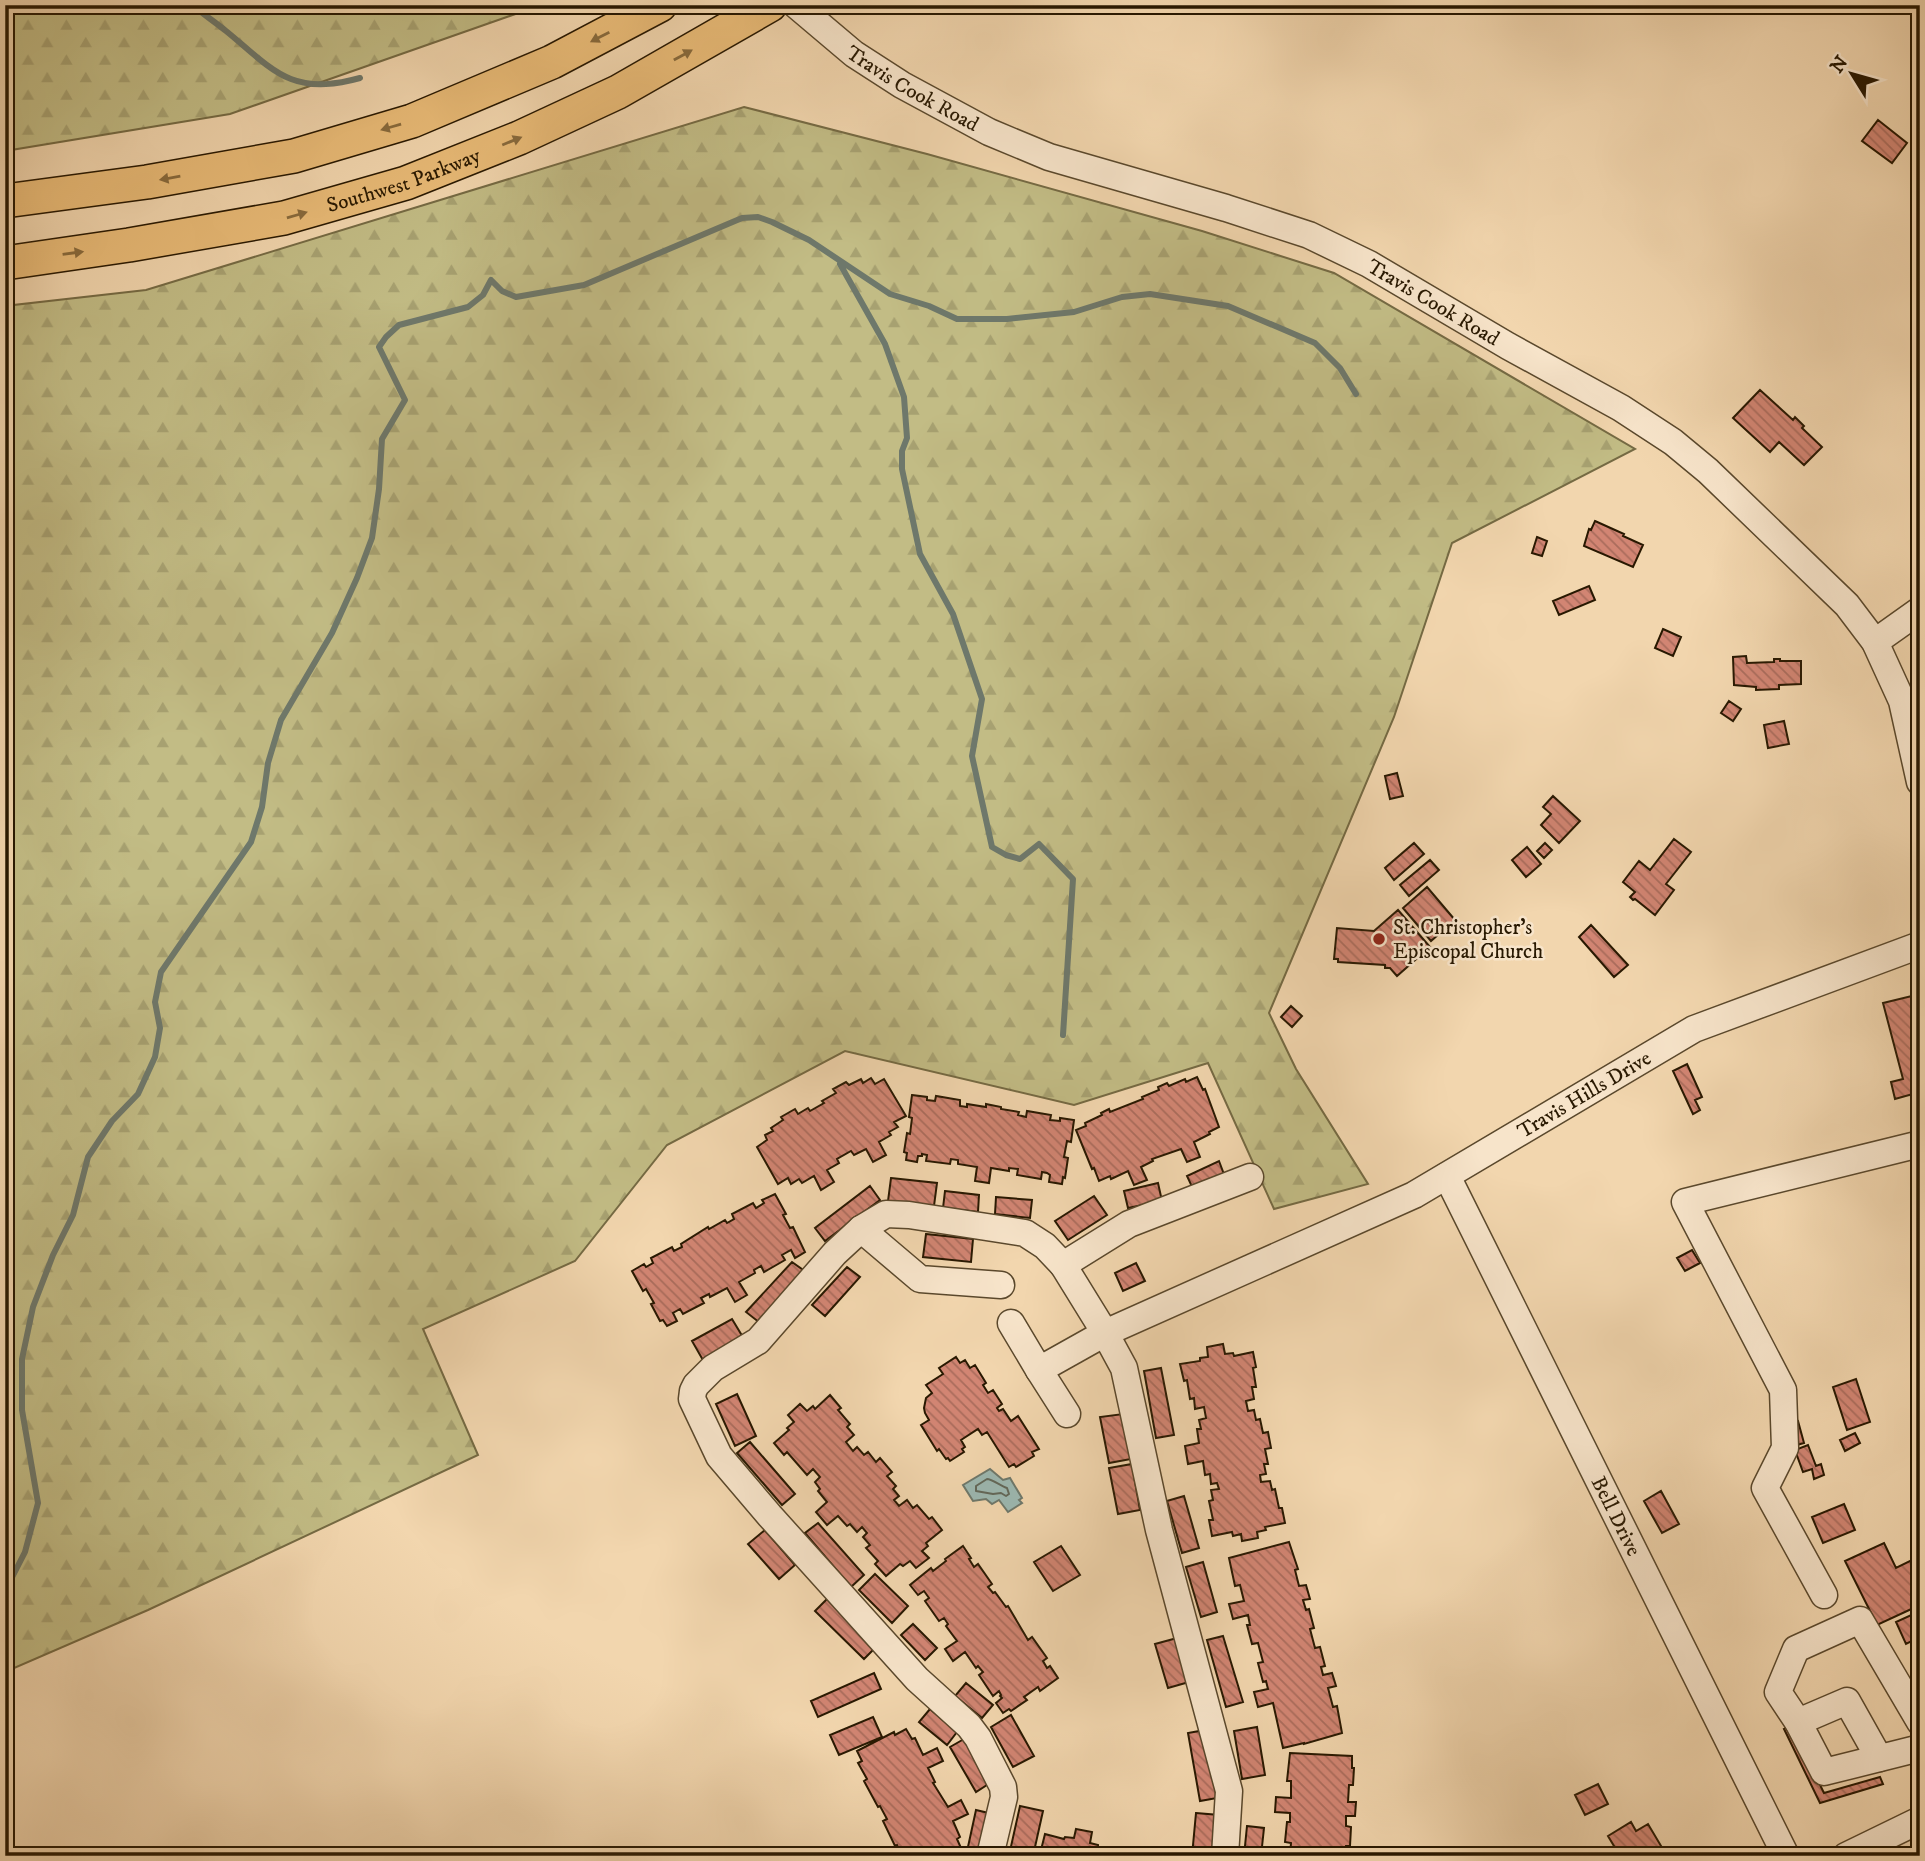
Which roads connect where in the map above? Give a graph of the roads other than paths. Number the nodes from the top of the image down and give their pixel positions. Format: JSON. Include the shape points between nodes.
{"nodes":[{"id":1,"x":660,"y":5,"type":"edge"},
{"id":2,"x":770,"y":5,"type":"edge"},
{"id":3,"x":796,"y":5,"type":"edge"},
{"id":4,"x":5,"y":201,"type":"edge"},
{"id":5,"x":5,"y":263,"type":"edge"},
{"id":6,"x":1920,"y":610,"type":"edge"},
{"id":7,"x":1875,"y":642,"type":"junction"},
{"id":8,"x":1920,"y":782,"type":"edge"},
{"id":9,"x":1920,"y":945,"type":"edge"},
{"id":10,"x":1920,"y":1144,"type":"edge"},
{"id":11,"x":1447,"y":1176,"type":"junction"},
{"id":12,"x":1250,"y":1177,"type":"dead end"},
{"id":13,"x":861,"y":1229,"type":"junction"},
{"id":14,"x":1069,"y":1273,"type":"junction"},
{"id":15,"x":1001,"y":1285,"type":"dead end"},
{"id":16,"x":1011,"y":1323,"type":"dead end"},
{"id":17,"x":1105,"y":1333,"type":"junction"},
{"id":18,"x":1039,"y":1370,"type":"junction"},
{"id":19,"x":1067,"y":1414,"type":"dead end"},
{"id":20,"x":1824,"y":1595,"type":"dead end"},
{"id":21,"x":1798,"y":1722,"type":"junction"},
{"id":22,"x":1920,"y":1723,"type":"edge"},
{"id":23,"x":1920,"y":1748,"type":"edge"},
{"id":24,"x":1879,"y":1758,"type":"junction"},
{"id":25,"x":1920,"y":1820,"type":"edge"},
{"id":26,"x":990,"y":1856,"type":"edge"},
{"id":27,"x":1224,"y":1856,"type":"edge"},
{"id":28,"x":1786,"y":1856,"type":"edge"},
{"id":29,"x":1846,"y":1856,"type":"edge"}],
"edges":[{"from":1,"to":4,"type":"main road","one_way":true,"via":[[552,62],[412,121],[294,156]]},
{"from":5,"to":2,"type":"main road","name":"Southwest Parkway","one_way":true,"via":[[284,219],[406,183],[618,92]]},
{"from":3,"to":7,"type":"street","name":"Travis Cook Road","via":[[853,54],[989,132],[1049,157],[1309,236],[1369,264],[1621,408],[1708,471],[1847,605]]},
{"from":6,"to":7,"type":"street"},
{"from":7,"to":8,"type":"street","name":"Travis Cook Road","via":[[1902,701]]},
{"from":9,"to":11,"type":"street","name":"Travis Hills Drive","via":[[1694,1029]]},
{"from":10,"to":20,"type":"street","via":[[1685,1202],[1783,1390],[1785,1448],[1765,1488]]},
{"from":11,"to":17,"type":"street","name":"Travis Hills Drive"},
{"from":11,"to":28,"type":"street","name":"Bell Drive"},
{"from":12,"to":14,"type":"street","via":[[1129,1224]]},
{"from":13,"to":14,"type":"street","via":[[886,1214],[1025,1233],[1045,1246]]},
{"from":13,"to":15,"type":"street","via":[[920,1279]]},
{"from":13,"to":26,"type":"street","via":[[758,1341],[713,1368],[696,1385],[692,1399],[719,1456],[770,1517],[917,1679],[978,1738],[1003,1787]]},
{"from":14,"to":17,"type":"street"},
{"from":16,"to":18,"type":"street"},
{"from":17,"to":18,"type":"street","name":"Travis Hills Drive"},
{"from":17,"to":27,"type":"street","via":[[1124,1368],[1159,1530],[1229,1791]]},
{"from":18,"to":19,"type":"street"},
{"from":21,"to":22,"type":"street","via":[[1778,1692],[1796,1649],[1860,1620]]},
{"from":21,"to":24,"type":"street","via":[[1824,1772]]},
{"from":21,"to":24,"type":"street","via":[[1847,1701]]},
{"from":23,"to":24,"type":"street"},
{"from":25,"to":29,"type":"street"}]}
